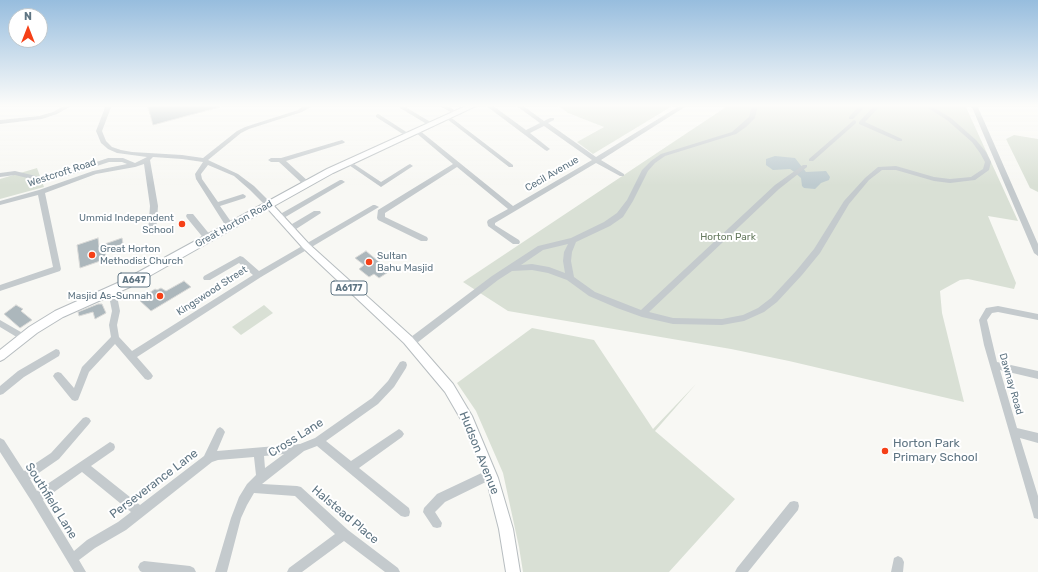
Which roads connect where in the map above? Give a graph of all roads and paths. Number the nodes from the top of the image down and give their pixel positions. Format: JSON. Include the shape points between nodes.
{"nodes":[{"id":1,"x":99,"y":132,"type":"edge"},
{"id":2,"x":240,"y":132,"type":"edge"},
{"id":3,"x":403,"y":132,"type":"edge"},
{"id":4,"x":415,"y":132,"type":"edge"},
{"id":5,"x":418,"y":132,"type":"edge"},
{"id":6,"x":467,"y":132,"type":"edge"},
{"id":7,"x":526,"y":132,"type":"edge"},
{"id":8,"x":555,"y":132,"type":"edge"},
{"id":9,"x":642,"y":132,"type":"edge"},
{"id":10,"x":736,"y":132,"type":"edge"},
{"id":11,"x":841,"y":132,"type":"edge"},
{"id":12,"x":881,"y":132,"type":"edge"},
{"id":13,"x":964,"y":132,"type":"edge"},
{"id":14,"x":986,"y":132,"type":"edge"},
{"id":15,"x":408,"y":135,"type":"junction"},
{"id":16,"x":900,"y":140,"type":"dead end"},
{"id":17,"x":342,"y":142,"type":"dead end"},
{"id":18,"x":547,"y":149,"type":"dead end"},
{"id":19,"x":149,"y":157,"type":"junction"},
{"id":20,"x":271,"y":160,"type":"dead end"},
{"id":21,"x":281,"y":160,"type":"junction"},
{"id":22,"x":596,"y":160,"type":"junction"},
{"id":23,"x":811,"y":160,"type":"dead end"},
{"id":24,"x":348,"y":162,"type":"junction"},
{"id":25,"x":207,"y":164,"type":"junction"},
{"id":26,"x":457,"y":164,"type":"junction"},
{"id":27,"x":135,"y":165,"type":"junction"},
{"id":28,"x":410,"y":166,"type":"dead end"},
{"id":29,"x":511,"y":166,"type":"dead end"},
{"id":30,"x":805,"y":166,"type":"dead end"},
{"id":31,"x":0,"y":175,"type":"edge"},
{"id":32,"x":622,"y":175,"type":"dead end"},
{"id":33,"x":342,"y":182,"type":"dead end"},
{"id":34,"x":307,"y":184,"type":"junction"},
{"id":35,"x":41,"y":192,"type":"junction"},
{"id":36,"x":243,"y":196,"type":"dead end"},
{"id":37,"x":0,"y":203,"type":"edge"},
{"id":38,"x":215,"y":205,"type":"junction"},
{"id":39,"x":269,"y":205,"type":"junction"},
{"id":40,"x":375,"y":207,"type":"dead end"},
{"id":41,"x":513,"y":209,"type":"junction"},
{"id":42,"x":317,"y":213,"type":"dead end"},
{"id":43,"x":190,"y":216,"type":"dead end"},
{"id":44,"x":280,"y":218,"type":"junction"},
{"id":45,"x":230,"y":226,"type":"junction"},
{"id":46,"x":290,"y":229,"type":"junction"},
{"id":47,"x":152,"y":232,"type":"dead end"},
{"id":48,"x":208,"y":238,"type":"junction"},
{"id":49,"x":424,"y":240,"type":"dead end"},
{"id":50,"x":573,"y":240,"type":"junction"},
{"id":51,"x":516,"y":242,"type":"dead end"},
{"id":52,"x":306,"y":246,"type":"junction"},
{"id":53,"x":1038,"y":253,"type":"edge"},
{"id":54,"x":511,"y":268,"type":"junction"},
{"id":55,"x":258,"y":275,"type":"junction"},
{"id":56,"x":207,"y":278,"type":"dead end"},
{"id":57,"x":570,"y":278,"type":"junction"},
{"id":58,"x":0,"y":288,"type":"edge"},
{"id":59,"x":112,"y":291,"type":"junction"},
{"id":60,"x":642,"y":314,"type":"junction"},
{"id":61,"x":1038,"y":317,"type":"edge"},
{"id":62,"x":0,"y":323,"type":"edge"},
{"id":63,"x":23,"y":337,"type":"junction"},
{"id":64,"x":115,"y":338,"type":"junction"},
{"id":65,"x":410,"y":342,"type":"junction"},
{"id":66,"x":56,"y":353,"type":"dead end"},
{"id":67,"x":0,"y":356,"type":"edge"},
{"id":68,"x":131,"y":356,"type":"junction"},
{"id":69,"x":403,"y":365,"type":"dead end"},
{"id":70,"x":994,"y":365,"type":"junction"},
{"id":71,"x":1038,"y":375,"type":"edge"},
{"id":72,"x":58,"y":376,"type":"dead end"},
{"id":73,"x":148,"y":376,"type":"dead end"},
{"id":74,"x":0,"y":391,"type":"edge"},
{"id":75,"x":86,"y":421,"type":"dead end"},
{"id":76,"x":1013,"y":431,"type":"junction"},
{"id":77,"x":220,"y":432,"type":"dead end"},
{"id":78,"x":399,"y":434,"type":"dead end"},
{"id":79,"x":1038,"y":438,"type":"edge"},
{"id":80,"x":318,"y":441,"type":"junction"},
{"id":81,"x":0,"y":444,"type":"edge"},
{"id":82,"x":110,"y":447,"type":"dead end"},
{"id":83,"x":300,"y":448,"type":"junction"},
{"id":84,"x":259,"y":452,"type":"junction"},
{"id":85,"x":208,"y":459,"type":"junction"},
{"id":86,"x":83,"y":466,"type":"junction"},
{"id":87,"x":351,"y":467,"type":"junction"},
{"id":88,"x":490,"y":474,"type":"junction"},
{"id":89,"x":261,"y":476,"type":"junction"},
{"id":90,"x":22,"y":478,"type":"junction"},
{"id":91,"x":251,"y":488,"type":"junction"},
{"id":92,"x":36,"y":498,"type":"junction"},
{"id":93,"x":794,"y":506,"type":"dead end"},
{"id":94,"x":140,"y":512,"type":"junction"},
{"id":95,"x":405,"y":512,"type":"dead end"},
{"id":96,"x":1038,"y":514,"type":"edge"},
{"id":97,"x":438,"y":523,"type":"dead end"},
{"id":98,"x":344,"y":534,"type":"junction"},
{"id":99,"x":72,"y":559,"type":"junction"},
{"id":100,"x":144,"y":567,"type":"dead end"},
{"id":101,"x":80,"y":572,"type":"edge"},
{"id":102,"x":190,"y":572,"type":"edge"},
{"id":103,"x":221,"y":572,"type":"edge"},
{"id":104,"x":293,"y":572,"type":"edge"},
{"id":105,"x":394,"y":572,"type":"edge"},
{"id":106,"x":513,"y":572,"type":"edge"},
{"id":107,"x":741,"y":572,"type":"edge"}],
"edges":[{"from":1,"to":19,"type":"street","via":[[103,142],[119,152]]},
{"from":2,"to":25,"type":"street"},
{"from":3,"to":15,"type":"street"},
{"from":4,"to":15,"type":"main road","name":"Great Horton Road"},
{"from":5,"to":26,"type":"street"},
{"from":6,"to":29,"type":"street"},
{"from":7,"to":18,"type":"street"},
{"from":8,"to":22,"type":"street"},
{"from":9,"to":22,"type":"street","name":"Cecil Avenue"},
{"from":10,"to":50,"type":"street","via":[[663,155],[645,170],[630,201],[620,214],[607,224]]},
{"from":11,"to":23,"type":"street"},
{"from":12,"to":16,"type":"street"},
{"from":13,"to":60,"type":"street","via":[[983,152],[988,162],[986,170],[981,175],[973,179],[950,181],[896,168],[880,168],[846,203],[817,251],[799,273],[761,310],[744,318],[722,322],[673,321]]},
{"from":14,"to":53,"type":"street"},
{"from":15,"to":24,"type":"main road","name":"Great Horton Road"},
{"from":17,"to":21,"type":"street"},
{"from":19,"to":25,"type":"street"},
{"from":19,"to":27,"type":"street","name":"Westcroft Road"},
{"from":19,"to":47,"type":"street","via":[[154,206]]},
{"from":20,"to":21,"type":"street"},
{"from":21,"to":34,"type":"street"},
{"from":22,"to":32,"type":"street"},
{"from":22,"to":41,"type":"street","name":"Cecil Avenue"},
{"from":24,"to":28,"type":"street","via":[[381,184]]},
{"from":24,"to":34,"type":"main road","name":"Great Horton Road"},
{"from":25,"to":38,"type":"street","via":[[199,179]]},
{"from":25,"to":39,"type":"street","via":[[236,175]]},
{"from":26,"to":41,"type":"street"},
{"from":26,"to":49,"type":"street","via":[[381,212],[381,218]]},
{"from":27,"to":31,"type":"street","via":[[123,160],[108,160],[65,175],[40,180],[15,173]]},
{"from":27,"to":35,"type":"street","name":"Westcroft Road","via":[[95,172]]},
{"from":30,"to":60,"type":"street","via":[[777,186]]},
{"from":33,"to":44,"type":"street"},
{"from":34,"to":39,"type":"main road","name":"Great Horton Road"},
{"from":35,"to":37,"type":"street","name":"Westcroft Road"},
{"from":35,"to":58,"type":"street","via":[[57,269]]},
{"from":36,"to":38,"type":"street"},
{"from":38,"to":45,"type":"street"},
{"from":39,"to":44,"type":"main road","number":"A6177"},
{"from":39,"to":45,"type":"main road","name":"Great Horton Road","number":"A647"},
{"from":40,"to":52,"type":"street","name":"Kingswood Street"},
{"from":41,"to":51,"type":"street","name":"Cecil Avenue","via":[[491,222],[492,226]]},
{"from":42,"to":46,"type":"street"},
{"from":43,"to":48,"type":"street"},
{"from":44,"to":46,"type":"main road","number":"A6177"},
{"from":45,"to":48,"type":"main road","name":"Great Horton Road","number":"A647"},
{"from":46,"to":52,"type":"main road","number":"A6177"},
{"from":48,"to":59,"type":"main road","name":"Great Horton Road","number":"A647"},
{"from":50,"to":54,"type":"street","via":[[541,248]]},
{"from":50,"to":57,"type":"street","via":[[567,261]]},
{"from":52,"to":55,"type":"street","name":"Kingswood Street"},
{"from":52,"to":65,"type":"main road","number":"A6177"},
{"from":54,"to":57,"type":"street","via":[[532,267]]},
{"from":54,"to":65,"type":"street"},
{"from":55,"to":56,"type":"street","via":[[240,258]]},
{"from":55,"to":68,"type":"street","name":"Kingswood Street"},
{"from":57,"to":60,"type":"street","via":[[592,294]]},
{"from":59,"to":63,"type":"main road","name":"Great Horton Road","number":"A647","via":[[59,314]]},
{"from":59,"to":64,"type":"street","via":[[116,311],[113,326]]},
{"from":61,"to":70,"type":"street","name":"Dawnay Road","via":[[998,309],[989,310],[983,320]]},
{"from":62,"to":63,"type":"street"},
{"from":63,"to":67,"type":"main road","name":"Great Horton Road","number":"A647"},
{"from":64,"to":68,"type":"street"},
{"from":64,"to":72,"type":"street","via":[[85,370],[75,397]]},
{"from":65,"to":88,"type":"main road","name":"Hudson Avenue","number":"A6177","via":[[449,388],[468,420]]},
{"from":66,"to":74,"type":"street","via":[[21,374]]},
{"from":68,"to":73,"type":"street"},
{"from":69,"to":80,"type":"street","name":"Cross Lane","via":[[391,384],[374,400]]},
{"from":70,"to":71,"type":"street"},
{"from":70,"to":76,"type":"street","name":"Dawnay Road"},
{"from":75,"to":90,"type":"street","via":[[55,456]]},
{"from":76,"to":79,"type":"street"},
{"from":76,"to":96,"type":"street","name":"Dawnay Road"},
{"from":77,"to":85,"type":"street"},
{"from":78,"to":87,"type":"street"},
{"from":80,"to":83,"type":"street","name":"Cross Lane"},
{"from":80,"to":87,"type":"street"},
{"from":81,"to":90,"type":"street","name":"Southfield Lane"},
{"from":82,"to":86,"type":"street"},
{"from":83,"to":84,"type":"street","name":"Perseverance Lane"},
{"from":83,"to":89,"type":"street","name":"Cross Lane"},
{"from":84,"to":85,"type":"street","name":"Perseverance Lane","via":[[218,455]]},
{"from":84,"to":89,"type":"street"},
{"from":85,"to":94,"type":"street","name":"Perseverance Lane"},
{"from":86,"to":92,"type":"street"},
{"from":86,"to":94,"type":"street"},
{"from":87,"to":95,"type":"street"},
{"from":88,"to":97,"type":"street","via":[[441,498],[428,512]]},
{"from":88,"to":106,"type":"main road","name":"Hudson Avenue","number":"A6177","via":[[506,529]]},
{"from":89,"to":91,"type":"street","name":"Cross Lane"},
{"from":90,"to":92,"type":"street","name":"Southfield Lane"},
{"from":91,"to":98,"type":"street","name":"Halstead Place","via":[[296,491]]},
{"from":91,"to":103,"type":"street","name":"Cross Lane","via":[[236,518]]},
{"from":92,"to":99,"type":"street","name":"Southfield Lane"},
{"from":93,"to":107,"type":"street"},
{"from":94,"to":99,"type":"street","name":"Perseverance Lane"},
{"from":98,"to":104,"type":"street"},
{"from":98,"to":105,"type":"street","name":"Halstead Place"},
{"from":99,"to":101,"type":"street","name":"Southfield Lane"},
{"from":100,"to":102,"type":"street"}]}
